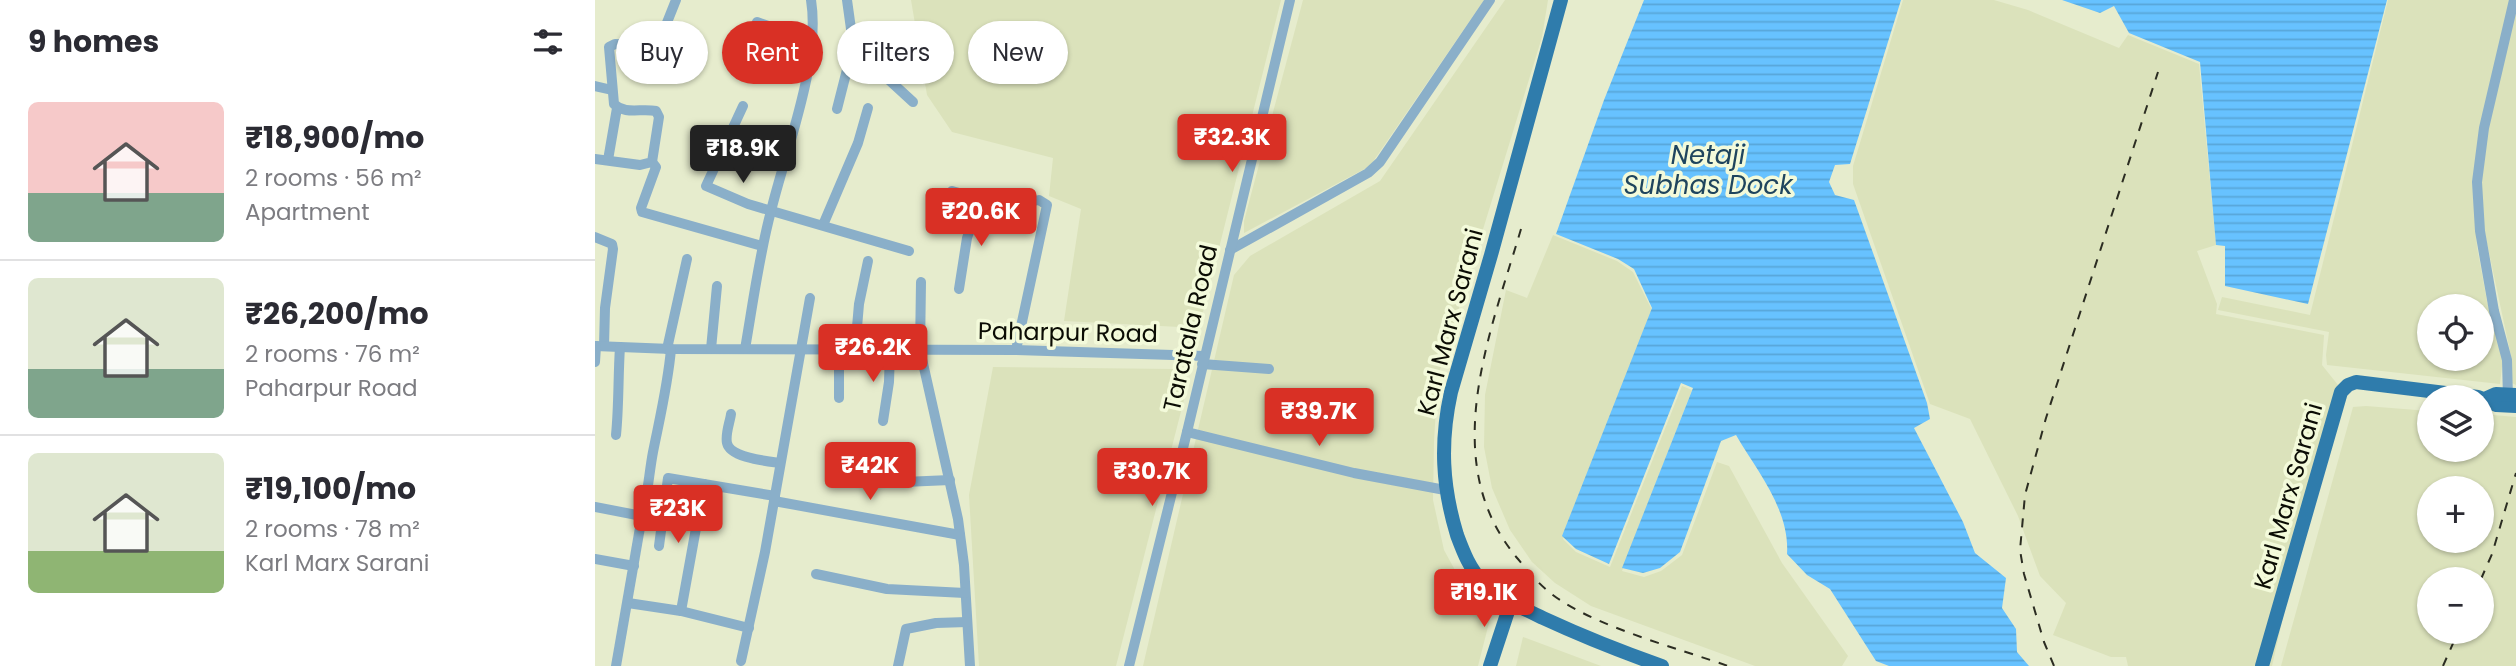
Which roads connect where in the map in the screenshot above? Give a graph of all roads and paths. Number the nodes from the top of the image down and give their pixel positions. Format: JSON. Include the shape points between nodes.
{"nodes":[{"id":1,"x":676,"y":0,"type":"edge"},
{"id":2,"x":811,"y":0,"type":"edge"},
{"id":3,"x":847,"y":0,"type":"edge"},
{"id":4,"x":1290,"y":0,"type":"edge"},
{"id":5,"x":1490,"y":0,"type":"edge"},
{"id":6,"x":1561,"y":0,"type":"edge"},
{"id":7,"x":2514,"y":0,"type":"edge"},
{"id":8,"x":814,"y":21,"type":"edge"},
{"id":9,"x":850,"y":21,"type":"edge"},
{"id":10,"x":803,"y":84,"type":"edge"},
{"id":11,"x":843,"y":84,"type":"edge"},
{"id":12,"x":893,"y":84,"type":"edge"},
{"id":13,"x":595,"y":86,"type":"edge"},
{"id":14,"x":612,"y":90,"type":"junction"},
{"id":15,"x":913,"y":102,"type":"dead end"},
{"id":16,"x":743,"y":106,"type":"dead end"},
{"id":17,"x":617,"y":108,"type":"junction"},
{"id":18,"x":868,"y":108,"type":"dead end"},
{"id":19,"x":837,"y":109,"type":"dead end"},
{"id":20,"x":595,"y":159,"type":"edge"},
{"id":21,"x":608,"y":160,"type":"junction"},
{"id":22,"x":652,"y":162,"type":"junction"},
{"id":23,"x":953,"y":191,"type":"dead end"},
{"id":24,"x":980,"y":200,"type":"junction"},
{"id":25,"x":771,"y":211,"type":"junction"},
{"id":26,"x":823,"y":225,"type":"junction"},
{"id":27,"x":595,"y":237,"type":"edge"},
{"id":28,"x":762,"y":246,"type":"junction"},
{"id":29,"x":1230,"y":250,"type":"junction"},
{"id":30,"x":909,"y":251,"type":"dead end"},
{"id":31,"x":687,"y":260,"type":"dead end"},
{"id":32,"x":868,"y":261,"type":"dead end"},
{"id":33,"x":921,"y":282,"type":"dead end"},
{"id":34,"x":717,"y":286,"type":"dead end"},
{"id":35,"x":959,"y":289,"type":"dead end"},
{"id":36,"x":810,"y":298,"type":"dead end"},
{"id":37,"x":598,"y":346,"type":"edge"},
{"id":38,"x":620,"y":347,"type":"junction"},
{"id":39,"x":669,"y":349,"type":"junction"},
{"id":40,"x":711,"y":349,"type":"junction"},
{"id":41,"x":745,"y":349,"type":"junction"},
{"id":42,"x":801,"y":349,"type":"junction"},
{"id":43,"x":839,"y":349,"type":"junction"},
{"id":44,"x":855,"y":349,"type":"junction"},
{"id":45,"x":890,"y":350,"type":"junction"},
{"id":46,"x":920,"y":350,"type":"junction"},
{"id":47,"x":1016,"y":350,"type":"junction"},
{"id":48,"x":1203,"y":360,"type":"junction"},
{"id":49,"x":595,"y":362,"type":"edge"},
{"id":50,"x":1269,"y":369,"type":"dead end"},
{"id":51,"x":2417,"y":390,"type":"edge"},
{"id":52,"x":839,"y":398,"type":"dead end"},
{"id":53,"x":2512,"y":400,"type":"edge"},
{"id":54,"x":2494,"y":404,"type":"edge"},
{"id":55,"x":731,"y":414,"type":"dead end"},
{"id":56,"x":883,"y":421,"type":"dead end"},
{"id":57,"x":1187,"y":432,"type":"junction"},
{"id":58,"x":616,"y":435,"type":"dead end"},
{"id":59,"x":780,"y":463,"type":"junction"},
{"id":60,"x":885,"y":479,"type":"dead end"},
{"id":61,"x":950,"y":480,"type":"junction"},
{"id":62,"x":704,"y":484,"type":"junction"},
{"id":63,"x":1445,"y":490,"type":"junction"},
{"id":64,"x":774,"y":499,"type":"junction"},
{"id":65,"x":595,"y":507,"type":"edge"},
{"id":66,"x":642,"y":516,"type":"junction"},
{"id":67,"x":960,"y":535,"type":"junction"},
{"id":68,"x":659,"y":546,"type":"dead end"},
{"id":69,"x":595,"y":559,"type":"edge"},
{"id":70,"x":634,"y":566,"type":"junction"},
{"id":71,"x":817,"y":574,"type":"dead end"},
{"id":72,"x":965,"y":593,"type":"junction"},
{"id":73,"x":1511,"y":602,"type":"junction"},
{"id":74,"x":628,"y":603,"type":"junction"},
{"id":75,"x":681,"y":611,"type":"junction"},
{"id":76,"x":967,"y":622,"type":"junction"},
{"id":77,"x":749,"y":628,"type":"junction"},
{"id":78,"x":741,"y":661,"type":"dead end"},
{"id":79,"x":616,"y":666,"type":"edge"},
{"id":80,"x":898,"y":666,"type":"edge"},
{"id":81,"x":970,"y":666,"type":"edge"},
{"id":82,"x":1129,"y":666,"type":"edge"},
{"id":83,"x":1490,"y":666,"type":"edge"},
{"id":84,"x":1663,"y":666,"type":"edge"},
{"id":85,"x":2262,"y":666,"type":"edge"}],
"edges":[{"from":1,"to":14,"type":"street","via":[[658,38],[609,47]]},
{"from":2,"to":8,"type":"street"},
{"from":3,"to":9,"type":"street"},
{"from":4,"to":29,"type":"street","name":"Taratala Road"},
{"from":5,"to":29,"type":"street","via":[[1380,162]]},
{"from":6,"to":63,"type":"main road","name":"Karl Marx Sarani","via":[[1451,392],[1443,446]]},
{"from":7,"to":53,"type":"street","via":[[2484,128],[2477,182],[2480,231]]},
{"from":10,"to":25,"type":"street"},
{"from":11,"to":19,"type":"street"},
{"from":12,"to":15,"type":"street"},
{"from":13,"to":14,"type":"street"},
{"from":14,"to":17,"type":"street"},
{"from":16,"to":25,"type":"street","via":[[706,186]]},
{"from":17,"to":21,"type":"street"},
{"from":17,"to":22,"type":"street","via":[[656,111]]},
{"from":18,"to":26,"type":"street"},
{"from":20,"to":21,"type":"street"},
{"from":21,"to":22,"type":"street","via":[[640,165]]},
{"from":22,"to":28,"type":"street","via":[[656,167],[642,212]]},
{"from":23,"to":24,"type":"street"},
{"from":24,"to":35,"type":"street","via":[[967,237]]},
{"from":24,"to":47,"type":"street","via":[[1020,204],[1039,200],[1048,208]]},
{"from":25,"to":26,"type":"street"},
{"from":25,"to":28,"type":"street"},
{"from":26,"to":30,"type":"street"},
{"from":27,"to":37,"type":"street","via":[[612,244],[613,249]]},
{"from":28,"to":41,"type":"street"},
{"from":29,"to":48,"type":"street","name":"Taratala Road"},
{"from":31,"to":39,"type":"street"},
{"from":32,"to":44,"type":"street"},
{"from":33,"to":46,"type":"street"},
{"from":34,"to":40,"type":"street"},
{"from":36,"to":42,"type":"street"},
{"from":37,"to":38,"type":"street","name":"Paharpur Road"},
{"from":37,"to":49,"type":"street"},
{"from":38,"to":39,"type":"street","name":"Paharpur Road"},
{"from":38,"to":58,"type":"street"},
{"from":39,"to":40,"type":"street","name":"Paharpur Road"},
{"from":39,"to":66,"type":"street","via":[[668,381]]},
{"from":40,"to":41,"type":"street","name":"Paharpur Road"},
{"from":41,"to":42,"type":"street","name":"Paharpur Road"},
{"from":42,"to":43,"type":"street","name":"Paharpur Road"},
{"from":42,"to":59,"type":"street"},
{"from":43,"to":44,"type":"street","name":"Paharpur Road"},
{"from":43,"to":52,"type":"street"},
{"from":44,"to":45,"type":"street","name":"Paharpur Road"},
{"from":45,"to":46,"type":"street","name":"Paharpur Road"},
{"from":45,"to":56,"type":"street"},
{"from":46,"to":47,"type":"street","name":"Paharpur Road"},
{"from":46,"to":61,"type":"street"},
{"from":47,"to":48,"type":"street","name":"Paharpur Road"},
{"from":48,"to":50,"type":"street","name":"Paharpur Road"},
{"from":48,"to":57,"type":"street","name":"Taratala Road"},
{"from":51,"to":85,"type":"main road","name":"Karl Marx Sarani","via":[[2356,382],[2341,392]]},
{"from":53,"to":54,"type":"main road","name":"Karl Marx Sarani"},
{"from":55,"to":59,"type":"street","via":[[730,449]]},
{"from":57,"to":63,"type":"street"},
{"from":57,"to":82,"type":"street","name":"Taratala Road"},
{"from":59,"to":64,"type":"street"},
{"from":60,"to":61,"type":"street"},
{"from":61,"to":67,"type":"street"},
{"from":62,"to":64,"type":"street"},
{"from":62,"to":68,"type":"street","via":[[668,478]]},
{"from":62,"to":75,"type":"street"},
{"from":63,"to":73,"type":"main road","name":"Karl Marx Sarani","via":[[1468,560],[1482,581]]},
{"from":64,"to":67,"type":"street"},
{"from":64,"to":77,"type":"street"},
{"from":65,"to":66,"type":"street"},
{"from":66,"to":70,"type":"street"},
{"from":67,"to":72,"type":"street"},
{"from":69,"to":70,"type":"street"},
{"from":70,"to":74,"type":"street"},
{"from":71,"to":72,"type":"street","via":[[887,589]]},
{"from":72,"to":76,"type":"street"},
{"from":73,"to":83,"type":"main road"},
{"from":73,"to":84,"type":"main road","name":"Karl Marx Sarani","via":[[1574,633]]},
{"from":74,"to":75,"type":"street"},
{"from":74,"to":79,"type":"street"},
{"from":75,"to":77,"type":"street"},
{"from":76,"to":80,"type":"street","via":[[905,629]]},
{"from":76,"to":81,"type":"street"},
{"from":77,"to":78,"type":"street"}]}
